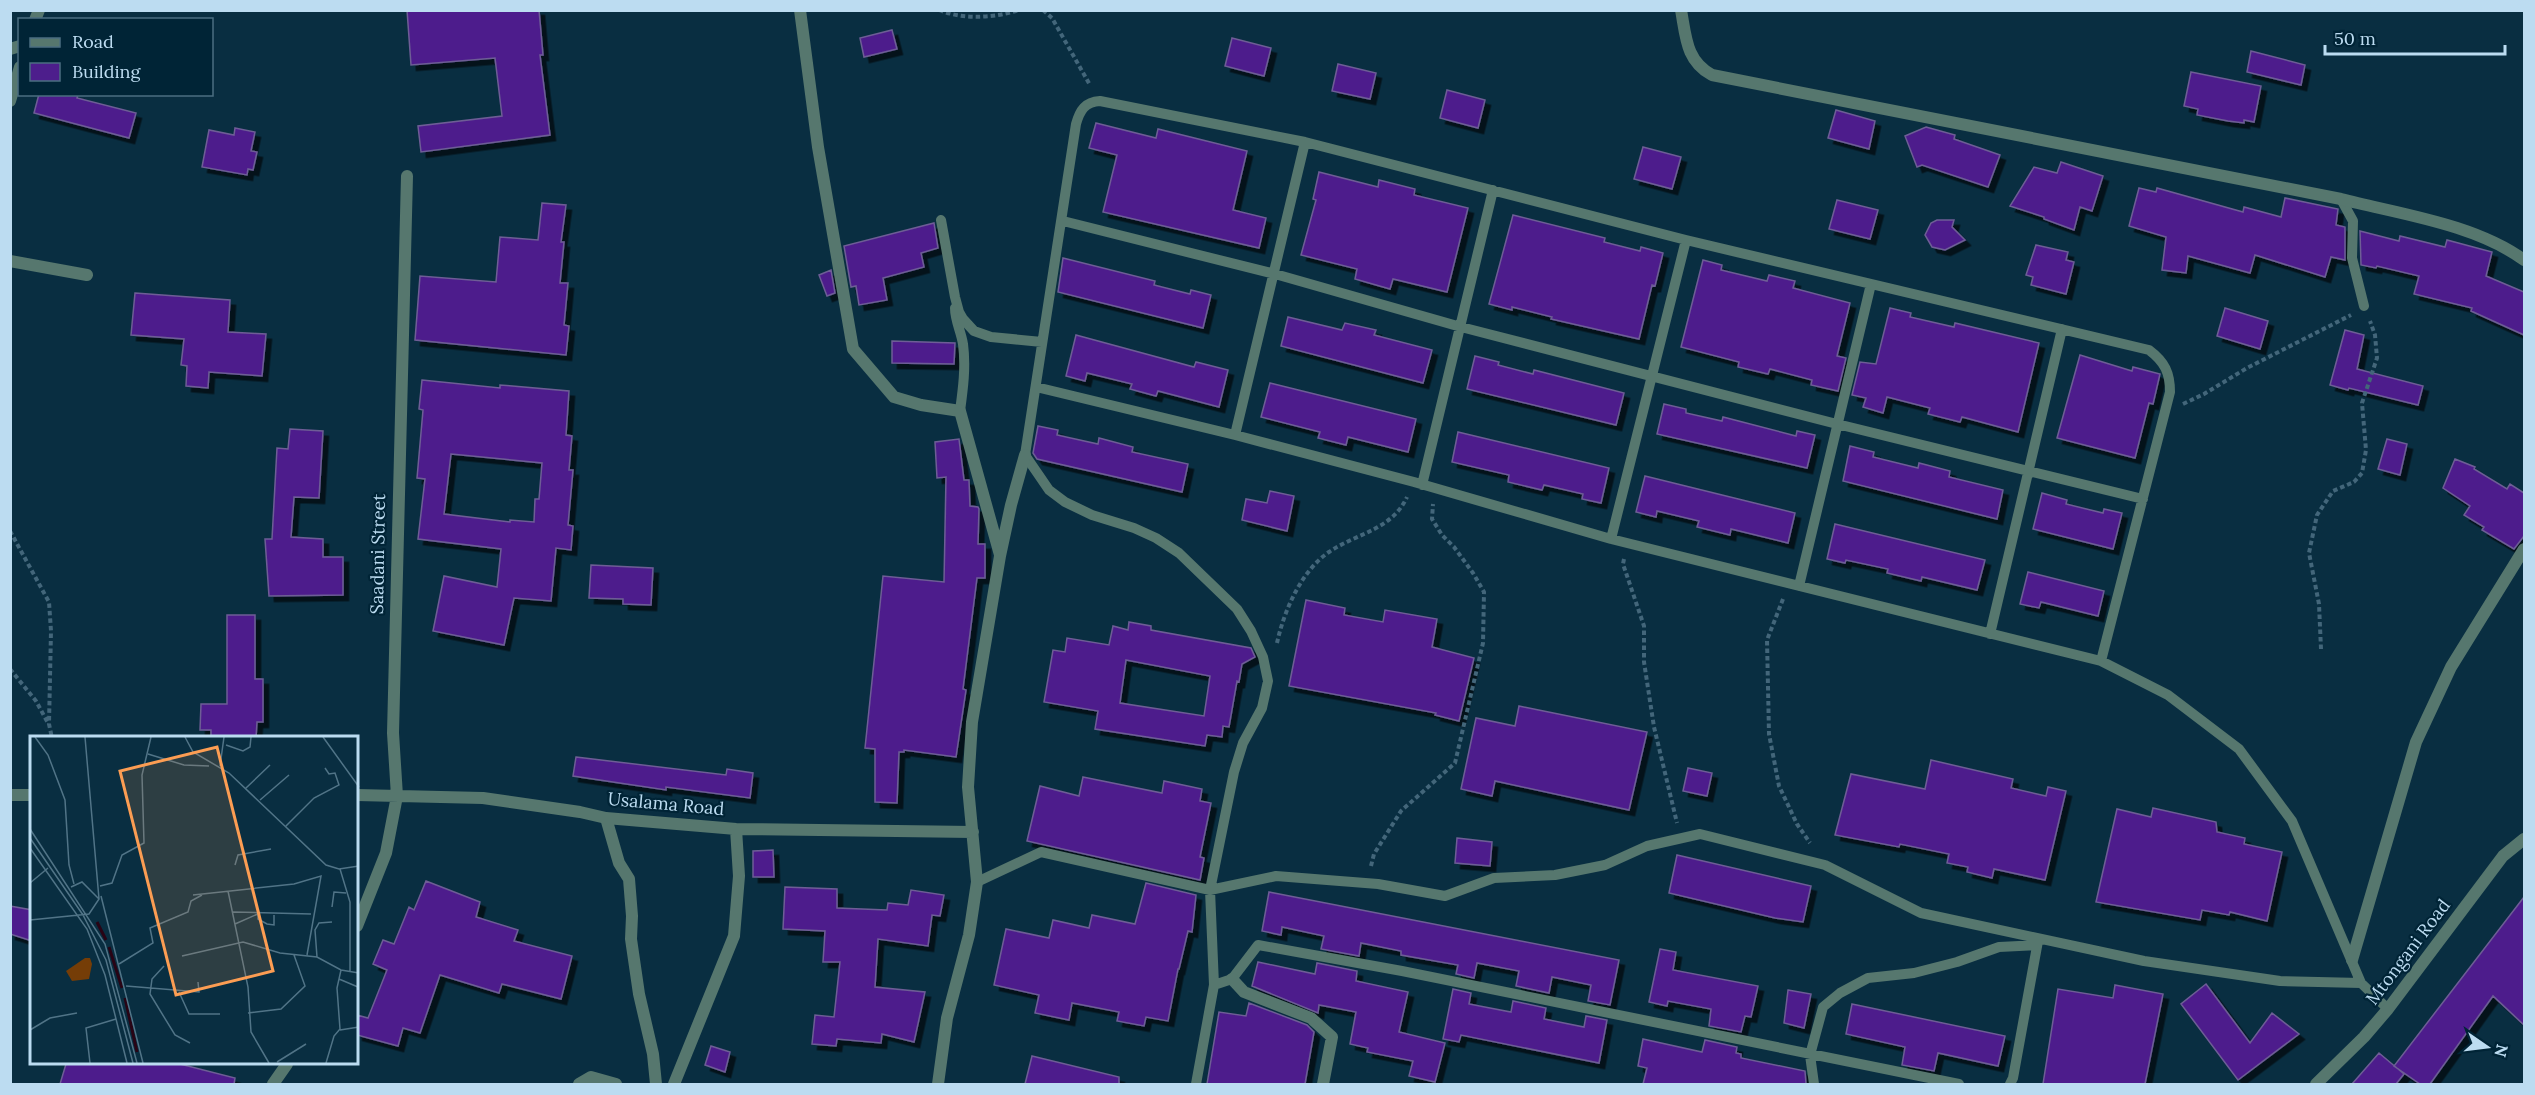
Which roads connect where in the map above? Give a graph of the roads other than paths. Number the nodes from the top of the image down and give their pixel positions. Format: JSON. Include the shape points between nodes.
{"nodes":[{"id":1,"x":800,"y":10,"type":"edge"},
{"id":2,"x":1681,"y":10,"type":"edge"},
{"id":3,"x":18,"y":74,"type":"edge"},
{"id":4,"x":10,"y":101,"type":"edge"},
{"id":5,"x":1305,"y":142,"type":"junction"},
{"id":6,"x":406,"y":176,"type":"dead end"},
{"id":7,"x":1493,"y":190,"type":"junction"},
{"id":8,"x":2341,"y":200,"type":"junction"},
{"id":9,"x":941,"y":220,"type":"dead end"},
{"id":10,"x":1063,"y":221,"type":"junction"},
{"id":11,"x":1686,"y":240,"type":"junction"},
{"id":12,"x":2524,"y":260,"type":"edge"},
{"id":13,"x":10,"y":261,"type":"edge"},
{"id":14,"x":1275,"y":274,"type":"junction"},
{"id":15,"x":87,"y":275,"type":"dead end"},
{"id":16,"x":1871,"y":284,"type":"junction"},
{"id":17,"x":955,"y":297,"type":"junction"},
{"id":18,"x":2364,"y":306,"type":"road end"},
{"id":19,"x":1461,"y":327,"type":"junction"},
{"id":20,"x":2062,"y":329,"type":"junction"},
{"id":21,"x":1042,"y":342,"type":"junction"},
{"id":22,"x":1652,"y":376,"type":"junction"},
{"id":23,"x":1036,"y":387,"type":"junction"},
{"id":24,"x":960,"y":411,"type":"junction"},
{"id":25,"x":1837,"y":424,"type":"junction"},
{"id":26,"x":1235,"y":435,"type":"junction"},
{"id":27,"x":1025,"y":455,"type":"junction"},
{"id":28,"x":2028,"y":471,"type":"junction"},
{"id":29,"x":1418,"y":484,"type":"junction"},
{"id":30,"x":2143,"y":500,"type":"junction"},
{"id":31,"x":1611,"y":539,"type":"junction"},
{"id":32,"x":2524,"y":549,"type":"edge"},
{"id":33,"x":1000,"y":556,"type":"junction"},
{"id":34,"x":1793,"y":585,"type":"junction"},
{"id":35,"x":1990,"y":634,"type":"junction"},
{"id":36,"x":2101,"y":661,"type":"junction"},
{"id":37,"x":10,"y":795,"type":"edge"},
{"id":38,"x":30,"y":795,"type":"edge"},
{"id":39,"x":358,"y":795,"type":"edge"},
{"id":40,"x":397,"y":796,"type":"junction"},
{"id":41,"x":606,"y":818,"type":"junction"},
{"id":42,"x":736,"y":829,"type":"junction"},
{"id":43,"x":973,"y":832,"type":"junction"},
{"id":44,"x":2524,"y":839,"type":"edge"},
{"id":45,"x":977,"y":882,"type":"junction"},
{"id":46,"x":1210,"y":890,"type":"junction"},
{"id":47,"x":358,"y":923,"type":"edge"},
{"id":48,"x":2038,"y":942,"type":"junction"},
{"id":49,"x":2352,"y":960,"type":"junction"},
{"id":50,"x":1232,"y":979,"type":"junction"},
{"id":51,"x":2361,"y":983,"type":"junction"},
{"id":52,"x":1214,"y":985,"type":"junction"},
{"id":53,"x":2388,"y":1010,"type":"junction"},
{"id":54,"x":1810,"y":1055,"type":"junction"},
{"id":55,"x":286,"y":1065,"type":"edge"},
{"id":56,"x":2322,"y":1083,"type":"edge"},
{"id":57,"x":273,"y":1084,"type":"edge"},
{"id":58,"x":579,"y":1084,"type":"edge"},
{"id":59,"x":616,"y":1084,"type":"edge"},
{"id":60,"x":656,"y":1084,"type":"edge"},
{"id":61,"x":674,"y":1084,"type":"edge"},
{"id":62,"x":938,"y":1084,"type":"edge"},
{"id":63,"x":1196,"y":1084,"type":"edge"},
{"id":64,"x":1323,"y":1084,"type":"edge"},
{"id":65,"x":1814,"y":1084,"type":"edge"},
{"id":66,"x":1959,"y":1084,"type":"edge"},
{"id":67,"x":2010,"y":1084,"type":"edge"}],
"edges":[{"from":1,"to":24,"type":"street","via":[[818,147],[853,349],[894,397]]},
{"from":2,"to":8,"type":"street","via":[[1693,60],[1712,75]]},
{"from":3,"to":4,"type":"street"},
{"from":5,"to":7,"type":"lane"},
{"from":5,"to":10,"type":"lane","via":[[1100,101],[1086,105],[1080,111]]},
{"from":5,"to":14,"type":"lane"},
{"from":6,"to":40,"type":"street","name":"Saadani Street","via":[[393,733]]},
{"from":7,"to":11,"type":"lane"},
{"from":7,"to":19,"type":"lane"},
{"from":8,"to":12,"type":"street","via":[[2449,227],[2510,249]]},
{"from":8,"to":18,"type":"lane","via":[[2353,221],[2352,258]]},
{"from":9,"to":17,"type":"lane"},
{"from":10,"to":14,"type":"lane"},
{"from":10,"to":21,"type":"lane"},
{"from":11,"to":16,"type":"lane"},
{"from":11,"to":22,"type":"lane"},
{"from":13,"to":15,"type":"street"},
{"from":14,"to":19,"type":"lane"},
{"from":14,"to":26,"type":"lane"},
{"from":16,"to":20,"type":"lane"},
{"from":16,"to":25,"type":"lane"},
{"from":17,"to":21,"type":"lane","via":[[959,312],[974,331],[991,337]]},
{"from":17,"to":24,"type":"lane","via":[[955,320],[963,346]]},
{"from":19,"to":22,"type":"lane"},
{"from":19,"to":29,"type":"lane"},
{"from":20,"to":28,"type":"lane"},
{"from":20,"to":30,"type":"lane","via":[[2149,350],[2166,368],[2170,380],[2165,412]]},
{"from":21,"to":23,"type":"lane"},
{"from":22,"to":25,"type":"lane"},
{"from":22,"to":31,"type":"lane"},
{"from":23,"to":26,"type":"lane"},
{"from":23,"to":27,"type":"lane"},
{"from":24,"to":33,"type":"street"},
{"from":25,"to":28,"type":"lane"},
{"from":25,"to":34,"type":"lane"},
{"from":26,"to":29,"type":"lane"},
{"from":27,"to":33,"type":"street"},
{"from":27,"to":46,"type":"lane","via":[[1049,490],[1065,502],[1092,516],[1134,528],[1179,553],[1237,609],[1263,657],[1268,681],[1262,708],[1243,743],[1234,772]]},
{"from":28,"to":30,"type":"lane"},
{"from":28,"to":35,"type":"lane"},
{"from":29,"to":31,"type":"lane"},
{"from":30,"to":36,"type":"lane"},
{"from":31,"to":34,"type":"lane"},
{"from":32,"to":49,"type":"street","via":[[2451,667],[2416,742]]},
{"from":33,"to":43,"type":"street","via":[[972,722],[968,787]]},
{"from":34,"to":35,"type":"lane"},
{"from":35,"to":36,"type":"lane"},
{"from":36,"to":49,"type":"lane","via":[[2168,695],[2239,749],[2292,821]]},
{"from":37,"to":38,"type":"street"},
{"from":39,"to":40,"type":"street","name":"Usalama Road"},
{"from":40,"to":41,"type":"street","name":"Usalama Road","via":[[483,798]]},
{"from":40,"to":47,"type":"street","name":"Saadani Street","via":[[386,853]]},
{"from":41,"to":42,"type":"street","name":"Usalama Road"},
{"from":41,"to":60,"type":"street","via":[[619,863],[629,879],[631,939]]},
{"from":42,"to":43,"type":"street","name":"Usalama Road"},
{"from":42,"to":61,"type":"street","via":[[739,876],[734,936]]},
{"from":43,"to":45,"type":"street"},
{"from":44,"to":53,"type":"street","name":"Mtongani Road","via":[[2503,856]]},
{"from":45,"to":46,"type":"lane","via":[[1041,852]]},
{"from":45,"to":62,"type":"street","via":[[969,935],[947,1018]]},
{"from":46,"to":48,"type":"lane","via":[[1276,876],[1366,883],[1445,896],[1494,878],[1555,875],[1605,865],[1647,846],[1700,834],[1826,865],[1921,913]]},
{"from":46,"to":52,"type":"lane"},
{"from":48,"to":51,"type":"lane","via":[[2280,981]]},
{"from":48,"to":54,"type":"lane","via":[[1999,947],[1914,973],[1868,978],[1823,1007]]},
{"from":48,"to":67,"type":"lane"},
{"from":49,"to":51,"type":"lane"},
{"from":50,"to":52,"type":"lane"},
{"from":50,"to":54,"type":"lane","via":[[1258,945]]},
{"from":50,"to":64,"type":"street","via":[[1244,992],[1311,1018],[1332,1037]]},
{"from":51,"to":53,"type":"lane"},
{"from":52,"to":63,"type":"lane"},
{"from":53,"to":56,"type":"street","name":"Mtongani Road"},
{"from":54,"to":65,"type":"lane"},
{"from":54,"to":66,"type":"lane"},
{"from":55,"to":57,"type":"street"},
{"from":58,"to":59,"type":"street","via":[[591,1077]]}]}
